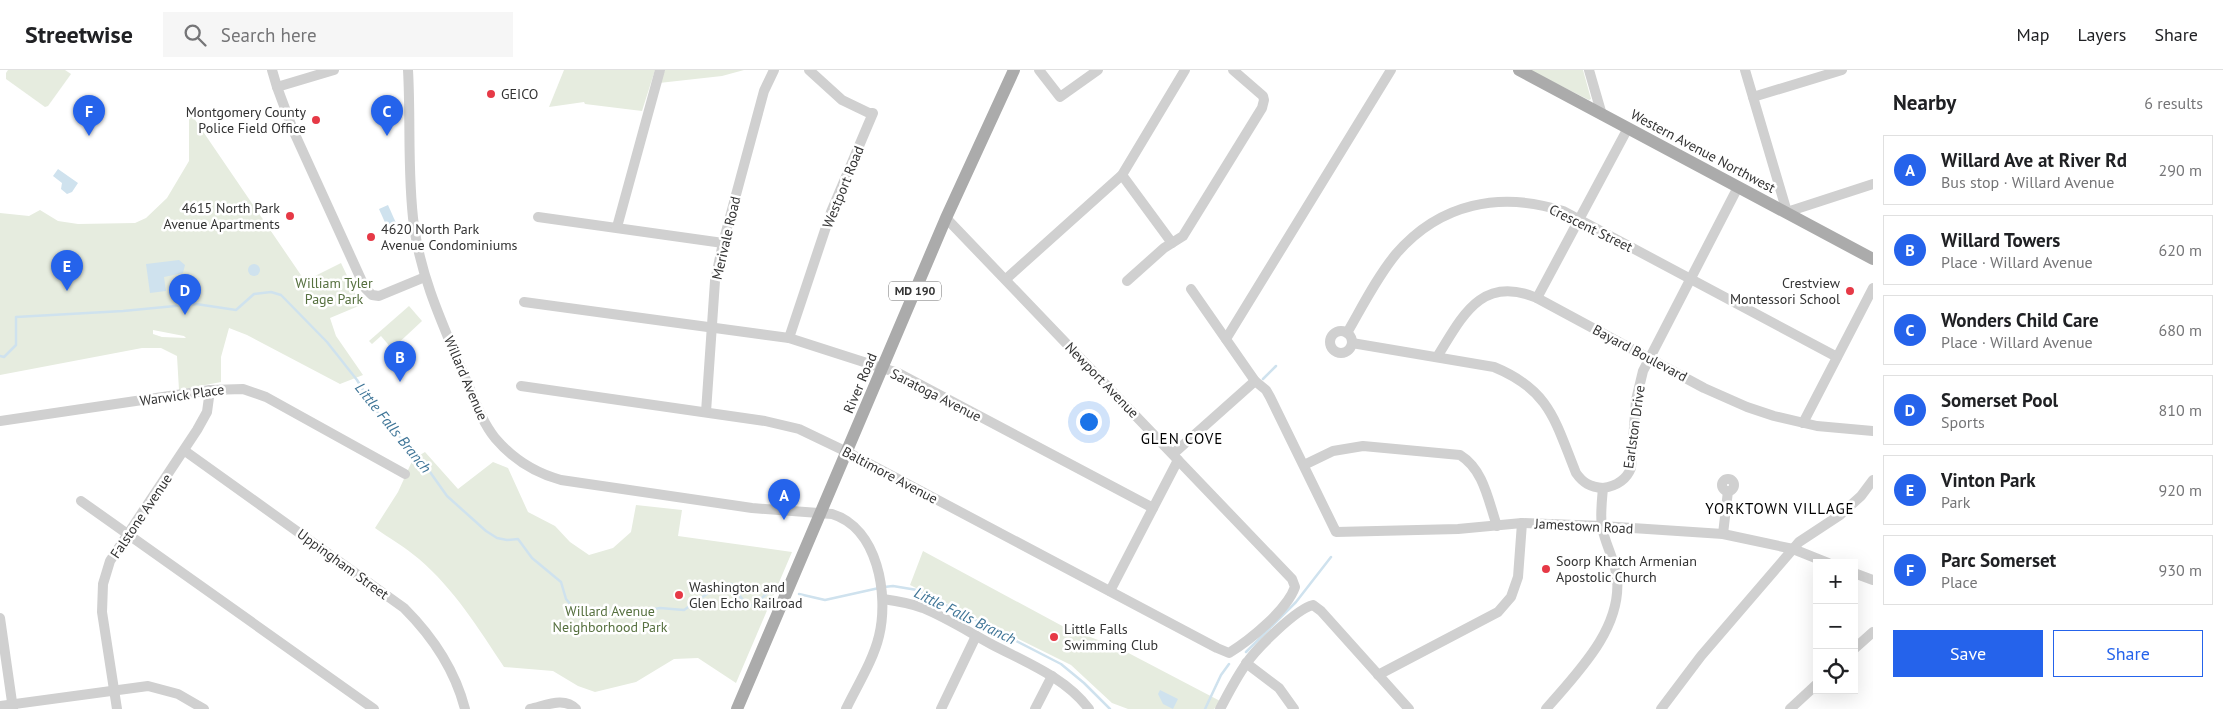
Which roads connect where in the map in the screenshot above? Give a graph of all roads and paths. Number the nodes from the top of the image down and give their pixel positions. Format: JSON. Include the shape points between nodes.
{"nodes":[{"id":1,"x":272,"y":70,"type":"edge"},
{"id":2,"x":334,"y":70,"type":"edge"},
{"id":3,"x":408,"y":70,"type":"edge"},
{"id":4,"x":660,"y":70,"type":"edge"},
{"id":5,"x":774,"y":70,"type":"edge"},
{"id":6,"x":809,"y":70,"type":"edge"},
{"id":7,"x":1014,"y":70,"type":"edge"},
{"id":8,"x":1039,"y":70,"type":"edge"},
{"id":9,"x":1098,"y":70,"type":"edge"},
{"id":10,"x":1185,"y":70,"type":"edge"},
{"id":11,"x":1233,"y":70,"type":"edge"},
{"id":12,"x":1392,"y":70,"type":"edge"},
{"id":13,"x":1519,"y":70,"type":"edge"},
{"id":14,"x":1589,"y":70,"type":"edge"},
{"id":15,"x":1745,"y":70,"type":"edge"},
{"id":16,"x":1842,"y":70,"type":"edge"},
{"id":17,"x":276,"y":87,"type":"junction"},
{"id":18,"x":1753,"y":97,"type":"junction"},
{"id":19,"x":1602,"y":115,"type":"junction"},
{"id":20,"x":1628,"y":128,"type":"junction"},
{"id":21,"x":1122,"y":175,"type":"junction"},
{"id":22,"x":1873,"y":184,"type":"edge"},
{"id":23,"x":1738,"y":187,"type":"junction"},
{"id":24,"x":1787,"y":212,"type":"junction"},
{"id":25,"x":538,"y":217,"type":"dead end"},
{"id":26,"x":946,"y":218,"type":"junction"},
{"id":27,"x":1579,"y":219,"type":"junction"},
{"id":28,"x":616,"y":227,"type":"junction"},
{"id":29,"x":723,"y":243,"type":"junction"},
{"id":30,"x":1172,"y":243,"type":"junction"},
{"id":31,"x":1873,"y":258,"type":"edge"},
{"id":32,"x":425,"y":277,"type":"junction"},
{"id":33,"x":1690,"y":278,"type":"junction"},
{"id":34,"x":1006,"y":279,"type":"junction"},
{"id":35,"x":1127,"y":281,"type":"dead end"},
{"id":36,"x":1873,"y":288,"type":"edge"},
{"id":37,"x":1191,"y":289,"type":"dead end"},
{"id":38,"x":1537,"y":298,"type":"junction"},
{"id":39,"x":524,"y":302,"type":"dead end"},
{"id":40,"x":711,"y":327,"type":"junction"},
{"id":41,"x":1347,"y":333,"type":"junction"},
{"id":42,"x":789,"y":338,"type":"junction"},
{"id":43,"x":1226,"y":339,"type":"junction"},
{"id":44,"x":1352,"y":343,"type":"junction"},
{"id":45,"x":1437,"y":357,"type":"junction"},
{"id":46,"x":1649,"y":357,"type":"junction"},
{"id":47,"x":1837,"y":357,"type":"junction"},
{"id":48,"x":882,"y":368,"type":"junction"},
{"id":49,"x":1255,"y":381,"type":"junction"},
{"id":50,"x":521,"y":386,"type":"dead end"},
{"id":51,"x":210,"y":390,"type":"junction"},
{"id":52,"x":706,"y":412,"type":"junction"},
{"id":53,"x":0,"y":421,"type":"edge"},
{"id":54,"x":1803,"y":422,"type":"junction"},
{"id":55,"x":1873,"y":431,"type":"edge"},
{"id":56,"x":185,"y":450,"type":"junction"},
{"id":57,"x":847,"y":452,"type":"junction"},
{"id":58,"x":1175,"y":457,"type":"junction"},
{"id":59,"x":1304,"y":464,"type":"junction"},
{"id":60,"x":405,"y":474,"type":"dead end"},
{"id":61,"x":1873,"y":480,"type":"edge"},
{"id":62,"x":1603,"y":488,"type":"junction"},
{"id":63,"x":1728,"y":491,"type":"dead end"},
{"id":64,"x":81,"y":501,"type":"dead end"},
{"id":65,"x":1153,"y":508,"type":"junction"},
{"id":66,"x":820,"y":514,"type":"junction"},
{"id":67,"x":1522,"y":523,"type":"junction"},
{"id":68,"x":1497,"y":526,"type":"junction"},
{"id":69,"x":1602,"y":526,"type":"junction"},
{"id":70,"x":127,"y":534,"type":"junction"},
{"id":71,"x":1724,"y":534,"type":"junction"},
{"id":72,"x":1793,"y":549,"type":"junction"},
{"id":73,"x":1818,"y":559,"type":"edge"},
{"id":74,"x":1858,"y":574,"type":"edge"},
{"id":75,"x":1873,"y":580,"type":"edge"},
{"id":76,"x":1110,"y":591,"type":"junction"},
{"id":77,"x":882,"y":592,"type":"junction"},
{"id":78,"x":0,"y":618,"type":"edge"},
{"id":79,"x":1873,"y":632,"type":"edge"},
{"id":80,"x":976,"y":636,"type":"junction"},
{"id":81,"x":1855,"y":649,"type":"edge"},
{"id":82,"x":1229,"y":653,"type":"joint"},
{"id":83,"x":1246,"y":663,"type":"junction"},
{"id":84,"x":1378,"y":675,"type":"junction"},
{"id":85,"x":1052,"y":676,"type":"junction"},
{"id":86,"x":1813,"y":688,"type":"edge"},
{"id":87,"x":114,"y":690,"type":"junction"},
{"id":88,"x":0,"y":706,"type":"edge"},
{"id":89,"x":13,"y":707,"type":"edge"},
{"id":90,"x":117,"y":709,"type":"edge"},
{"id":91,"x":204,"y":709,"type":"edge"},
{"id":92,"x":374,"y":709,"type":"edge"},
{"id":93,"x":465,"y":709,"type":"edge"},
{"id":94,"x":530,"y":709,"type":"edge"},
{"id":95,"x":576,"y":709,"type":"edge"},
{"id":96,"x":738,"y":709,"type":"edge"},
{"id":97,"x":846,"y":709,"type":"edge"},
{"id":98,"x":940,"y":709,"type":"edge"},
{"id":99,"x":1036,"y":709,"type":"edge"},
{"id":100,"x":1089,"y":709,"type":"edge"},
{"id":101,"x":1220,"y":709,"type":"edge"},
{"id":102,"x":1294,"y":709,"type":"edge"},
{"id":103,"x":1408,"y":709,"type":"edge"},
{"id":104,"x":1546,"y":709,"type":"edge"},
{"id":105,"x":1661,"y":709,"type":"edge"},
{"id":106,"x":1790,"y":709,"type":"edge"}],
"edges":[{"from":1,"to":17,"type":"street"},
{"from":2,"to":17,"type":"street"},
{"from":3,"to":32,"type":"street","name":"Willard Avenue","via":[[411,202]]},
{"from":4,"to":28,"type":"street"},
{"from":5,"to":29,"type":"street","name":"Merivale Road","via":[[764,91]]},
{"from":6,"to":42,"type":"street","name":"Westport Road","via":[[842,100],[873,113],[832,212]]},
{"from":7,"to":26,"type":"main road","name":"River Road","number":"MD 190"},
{"from":8,"to":9,"type":"street","via":[[1060,97]]},
{"from":10,"to":21,"type":"street"},
{"from":11,"to":30,"type":"street","via":[[1260,94],[1264,100],[1262,108],[1183,236]]},
{"from":12,"to":43,"type":"street"},
{"from":13,"to":19,"type":"main road","name":"Western Avenue Northwest"},
{"from":14,"to":19,"type":"street"},
{"from":15,"to":18,"type":"street"},
{"from":16,"to":18,"type":"street"},
{"from":17,"to":32,"type":"street","via":[[365,288],[372,295],[379,296]]},
{"from":18,"to":24,"type":"street"},
{"from":19,"to":20,"type":"main road","name":"Western Avenue Northwest"},
{"from":20,"to":23,"type":"main road","name":"Western Avenue Northwest"},
{"from":20,"to":27,"type":"street"},
{"from":21,"to":30,"type":"street"},
{"from":21,"to":34,"type":"street"},
{"from":22,"to":24,"type":"street"},
{"from":23,"to":24,"type":"main road","name":"Western Avenue Northwest"},
{"from":23,"to":33,"type":"street","name":"Earlston Drive"},
{"from":24,"to":31,"type":"main road","name":"Western Avenue Northwest"},
{"from":25,"to":28,"type":"street"},
{"from":26,"to":34,"type":"street","name":"Newport Avenue"},
{"from":26,"to":48,"type":"main road","name":"River Road","number":"MD 190"},
{"from":27,"to":33,"type":"street","name":"Crescent Street"},
{"from":27,"to":38,"type":"street"},
{"from":27,"to":41,"type":"street","name":"Crescent Street","via":[[1551,207],[1516,201],[1484,203],[1446,215],[1422,229],[1397,254]]},
{"from":28,"to":29,"type":"street"},
{"from":29,"to":40,"type":"street","name":"Merivale Road","via":[[715,281]]},
{"from":30,"to":35,"type":"street"},
{"from":32,"to":66,"type":"street","name":"Willard Avenue","via":[[486,424],[504,448],[530,467],[555,479],[576,484]]},
{"from":33,"to":46,"type":"street","name":"Earlston Drive"},
{"from":33,"to":47,"type":"street","name":"Crescent Street"},
{"from":34,"to":58,"type":"street","name":"Newport Avenue"},
{"from":36,"to":47,"type":"street"},
{"from":37,"to":43,"type":"street"},
{"from":38,"to":45,"type":"street","name":"Bayard Boulevard","via":[[1510,291],[1482,298],[1464,314]]},
{"from":38,"to":46,"type":"street","name":"Bayard Boulevard"},
{"from":39,"to":40,"type":"street","name":"Saratoga Avenue"},
{"from":40,"to":42,"type":"street","name":"Saratoga Avenue"},
{"from":40,"to":52,"type":"street","name":"Merivale Road"},
{"from":41,"to":44,"type":"street"},
{"from":41,"to":44,"type":"street","via":[[1333,334],[1330,346],[1342,353],[1349,350]]},
{"from":42,"to":48,"type":"street","name":"Saratoga Avenue"},
{"from":43,"to":49,"type":"street"},
{"from":44,"to":45,"type":"street"},
{"from":45,"to":62,"type":"street","via":[[1494,367],[1530,385],[1553,414],[1580,479]]},
{"from":46,"to":54,"type":"street","name":"Bayard Boulevard","via":[[1704,388],[1747,407]]},
{"from":46,"to":62,"type":"street","name":"Earlston Drive","via":[[1636,400],[1631,468],[1619,484]]},
{"from":47,"to":54,"type":"street"},
{"from":48,"to":57,"type":"main road","name":"River Road","number":"MD 190"},
{"from":48,"to":65,"type":"street","name":"Saratoga Avenue","via":[[898,373]]},
{"from":49,"to":58,"type":"street"},
{"from":49,"to":59,"type":"street","via":[[1266,390]]},
{"from":50,"to":52,"type":"street","name":"Baltimore Avenue"},
{"from":51,"to":53,"type":"street","name":"Warwick Place"},
{"from":51,"to":56,"type":"street","name":"Falstone Avenue","via":[[207,412]]},
{"from":51,"to":60,"type":"street","name":"Warwick Place","via":[[242,389],[266,397]]},
{"from":52,"to":57,"type":"street","name":"Baltimore Avenue","via":[[799,428]]},
{"from":54,"to":55,"type":"street","name":"Bayard Boulevard"},
{"from":56,"to":70,"type":"street","name":"Falstone Avenue"},
{"from":56,"to":93,"type":"street","name":"Uppingham Street","via":[[404,608],[427,633],[446,663]]},
{"from":57,"to":66,"type":"main road","name":"River Road","number":"MD 190"},
{"from":57,"to":76,"type":"street","name":"Baltimore Avenue"},
{"from":58,"to":65,"type":"street"},
{"from":58,"to":82,"type":"street","name":"Newport Avenue","via":[[1292,579],[1295,587],[1270,619]]},
{"from":59,"to":68,"type":"street","name":"Jamestown Road","via":[[1336,532]]},
{"from":59,"to":68,"type":"street","via":[[1333,451],[1357,446],[1460,454],[1478,472]]},
{"from":61,"to":72,"type":"street","via":[[1851,506],[1808,534]]},
{"from":62,"to":69,"type":"street"},
{"from":63,"to":71,"type":"street"},
{"from":64,"to":70,"type":"street"},
{"from":65,"to":76,"type":"street"},
{"from":66,"to":77,"type":"street","name":"Willard Avenue","via":[[843,517],[855,528],[868,545]]},
{"from":66,"to":96,"type":"main road","name":"River Road","number":"MD 190"},
{"from":67,"to":68,"type":"street","name":"Jamestown Road"},
{"from":67,"to":69,"type":"street","name":"Jamestown Road"},
{"from":67,"to":84,"type":"street","via":[[1518,577],[1511,597],[1498,612]]},
{"from":69,"to":71,"type":"street","name":"Jamestown Road"},
{"from":69,"to":104,"type":"street","via":[[1617,577],[1613,614],[1588,658]]},
{"from":70,"to":87,"type":"street","name":"Falstone Avenue","via":[[105,572],[102,597]]},
{"from":70,"to":92,"type":"street"},
{"from":71,"to":72,"type":"street","name":"Jamestown Road"},
{"from":72,"to":73,"type":"street","name":"Jamestown Road"},
{"from":72,"to":105,"type":"street","via":[[1701,656]]},
{"from":74,"to":75,"type":"street"},
{"from":76,"to":82,"type":"street","name":"Baltimore Avenue"},
{"from":77,"to":80,"type":"street","via":[[923,608]]},
{"from":77,"to":97,"type":"street","via":[[882,622],[875,649]]},
{"from":78,"to":89,"type":"street"},
{"from":79,"to":81,"type":"street"},
{"from":80,"to":85,"type":"street"},
{"from":80,"to":98,"type":"street"},
{"from":83,"to":84,"type":"street","via":[[1293,617],[1313,605]]},
{"from":83,"to":101,"type":"street"},
{"from":83,"to":102,"type":"street","via":[[1279,688]]},
{"from":84,"to":103,"type":"street"},
{"from":85,"to":99,"type":"street"},
{"from":85,"to":100,"type":"street","via":[[1070,688]]},
{"from":86,"to":106,"type":"street"},
{"from":87,"to":89,"type":"street"},
{"from":87,"to":90,"type":"street","name":"Falstone Avenue"},
{"from":87,"to":91,"type":"street","via":[[148,686],[165,689]]},
{"from":88,"to":89,"type":"street"},
{"from":94,"to":95,"type":"street","via":[[560,702],[572,704]]}]}
